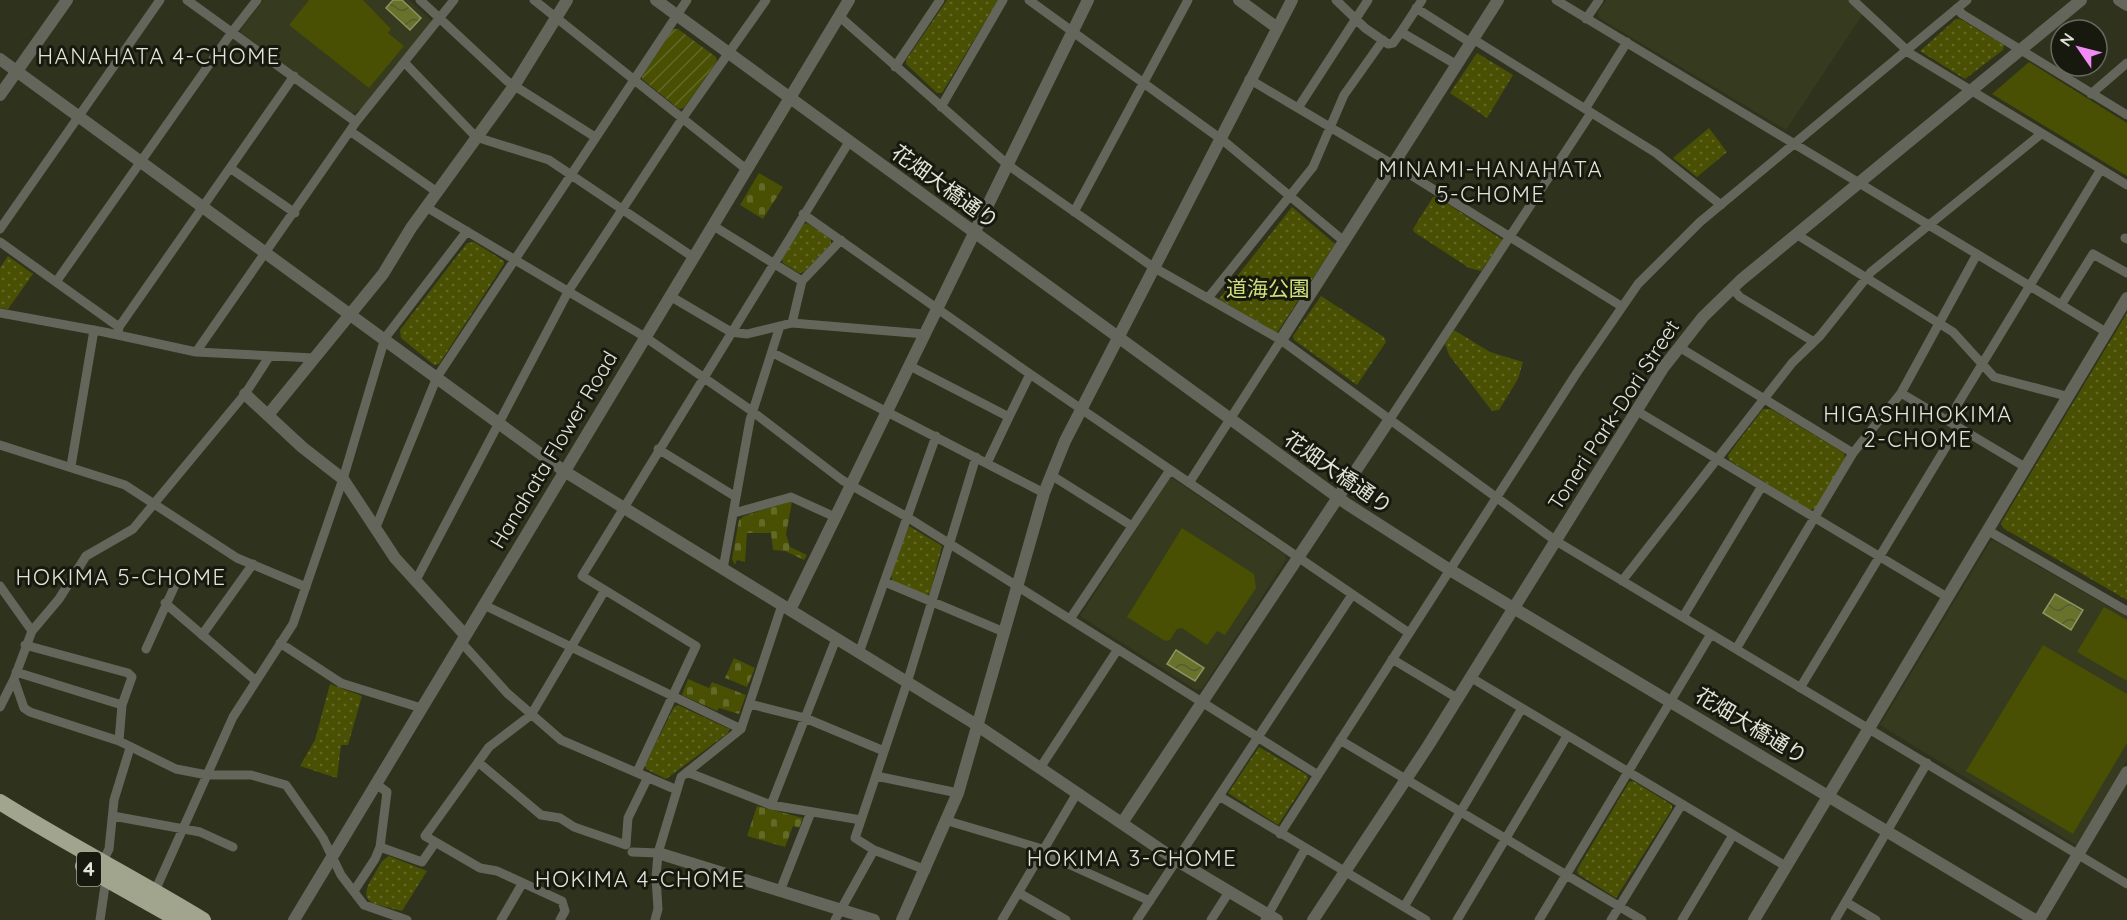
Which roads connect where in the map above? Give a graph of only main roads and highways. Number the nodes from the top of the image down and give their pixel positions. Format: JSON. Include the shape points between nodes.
{"nodes":[{"id":1,"x":0,"y":790,"type":"edge"},
{"id":2,"x":0,"y":802,"type":"edge"},
{"id":3,"x":0,"y":815,"type":"edge"},
{"id":4,"x":155,"y":891,"type":"junction"},
{"id":5,"x":179,"y":920,"type":"edge"},
{"id":6,"x":203,"y":920,"type":"edge"}],
"edges":[{"from":1,"to":4,"type":"highway","number":"4","via":[[106,855]]},
{"from":2,"to":4,"type":"highway","number":"4","via":[[84,854]]},
{"from":3,"to":5,"type":"highway","number":"4"},
{"from":4,"to":6,"type":"highway","number":"4"}]}
